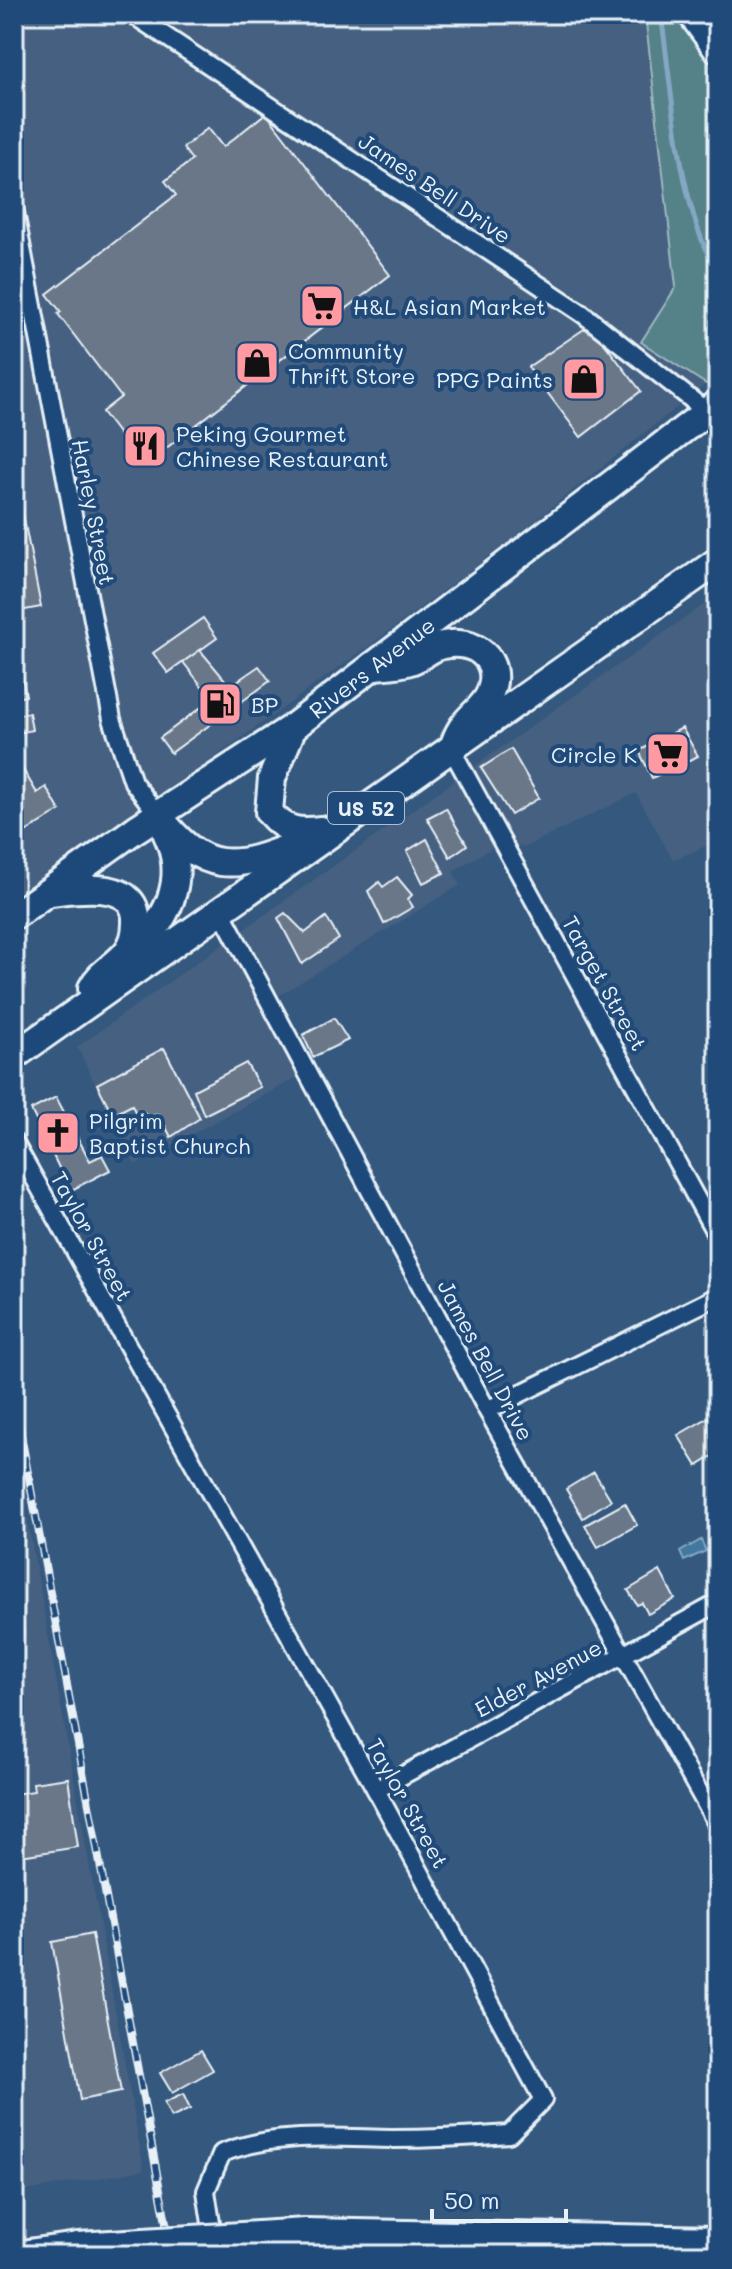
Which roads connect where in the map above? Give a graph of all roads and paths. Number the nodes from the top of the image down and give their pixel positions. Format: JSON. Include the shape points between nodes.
{"nodes":[{"id":1,"x":132,"y":14,"type":"edge"},
{"id":2,"x":694,"y":14,"type":"edge"},
{"id":3,"x":718,"y":47,"type":"edge"},
{"id":4,"x":14,"y":207,"type":"edge"},
{"id":5,"x":712,"y":407,"type":"edge"},
{"id":6,"x":718,"y":561,"type":"edge"},
{"id":7,"x":373,"y":666,"type":"junction"},
{"id":8,"x":293,"y":727,"type":"junction"},
{"id":9,"x":452,"y":750,"type":"junction"},
{"id":10,"x":158,"y":815,"type":"junction"},
{"id":11,"x":336,"y":828,"type":"junction"},
{"id":12,"x":48,"y":892,"type":"junction"},
{"id":13,"x":221,"y":911,"type":"junction"},
{"id":14,"x":14,"y":916,"type":"edge"},
{"id":15,"x":121,"y":981,"type":"junction"},
{"id":16,"x":82,"y":1009,"type":"junction"},
{"id":17,"x":14,"y":1056,"type":"edge"},
{"id":18,"x":14,"y":1142,"type":"edge"},
{"id":19,"x":718,"y":1238,"type":"edge"},
{"id":20,"x":718,"y":1296,"type":"edge"},
{"id":21,"x":487,"y":1410,"type":"junction"},
{"id":22,"x":718,"y":1603,"type":"edge"},
{"id":23,"x":624,"y":1657,"type":"junction"},
{"id":24,"x":376,"y":1790,"type":"junction"},
{"id":25,"x":718,"y":1826,"type":"edge"},
{"id":26,"x":718,"y":2242,"type":"edge"},
{"id":27,"x":28,"y":2255,"type":"edge"},
{"id":28,"x":216,"y":2255,"type":"edge"}],
"edges":[{"from":1,"to":5,"type":"street","name":"James Bell Drive","via":[[583,314]]},
{"from":2,"to":3,"type":"highway"},
{"from":4,"to":10,"type":"street","name":"Harley Street","via":[[112,719],[133,782]]},
{"from":5,"to":7,"type":"main road","name":"Rivers Avenue"},
{"from":6,"to":9,"type":"main road","number":"US 52"},
{"from":7,"to":8,"type":"main road","name":"Rivers Avenue"},
{"from":7,"to":9,"type":"main road","via":[[409,662],[441,645],[478,647],[491,661],[494,677],[489,696],[461,724]]},
{"from":8,"to":10,"type":"main road","name":"Rivers Avenue"},
{"from":8,"to":11,"type":"main road","via":[[272,778],[269,812],[279,825],[298,833]]},
{"from":9,"to":11,"type":"main road","number":"US 52"},
{"from":9,"to":19,"type":"street","name":"Target Street"},
{"from":10,"to":11,"type":"main road","via":[[192,854],[215,862],[256,859]]},
{"from":10,"to":12,"type":"main road","name":"Rivers Avenue"},
{"from":10,"to":15,"type":"main road","via":[[174,847],[176,889],[166,916],[130,960]]},
{"from":11,"to":13,"type":"main road","number":"US 52"},
{"from":12,"to":14,"type":"main road","name":"Rivers Avenue"},
{"from":12,"to":16,"type":"main road","via":[[108,889],[124,896],[137,918],[126,953],[98,977]]},
{"from":13,"to":15,"type":"main road","number":"US 52"},
{"from":13,"to":21,"type":"street","name":"James Bell Drive"},
{"from":15,"to":16,"type":"main road","number":"US 52"},
{"from":16,"to":17,"type":"main road","number":"US 52"},
{"from":18,"to":24,"type":"street","name":"Taylor Street"},
{"from":20,"to":21,"type":"street"},
{"from":21,"to":23,"type":"street","name":"James Bell Drive"},
{"from":22,"to":23,"type":"street","name":"Elder Avenue"},
{"from":23,"to":24,"type":"street","name":"Elder Avenue"},
{"from":23,"to":25,"type":"street","name":"James Bell Drive"},
{"from":24,"to":28,"type":"street","name":"Taylor Street","via":[[543,2100],[509,2134],[277,2138],[222,2153],[206,2191]]},
{"from":26,"to":27,"type":"highway","bridge":true,"via":[[306,2234]]}]}
